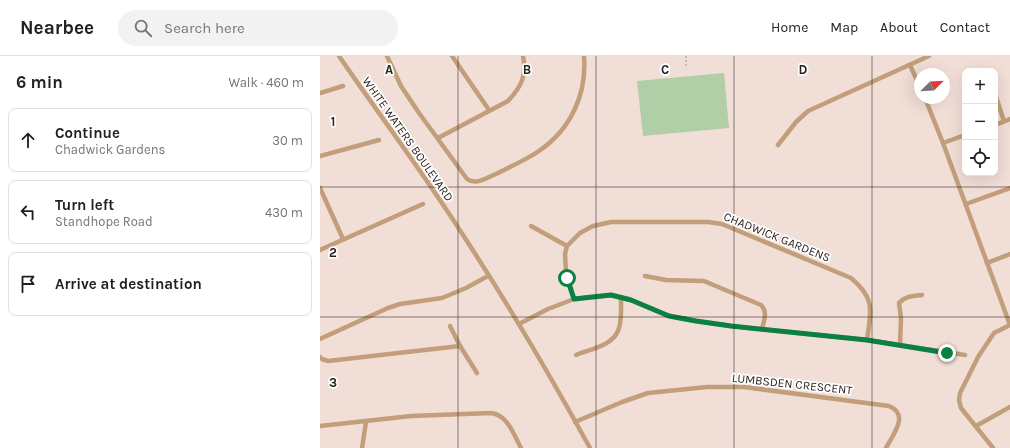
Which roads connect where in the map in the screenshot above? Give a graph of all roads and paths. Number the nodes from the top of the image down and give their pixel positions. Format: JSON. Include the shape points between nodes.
{"nodes":[{"id":1,"x":338,"y":56,"type":"edge"},
{"id":2,"x":387,"y":56,"type":"edge"},
{"id":3,"x":452,"y":56,"type":"edge"},
{"id":4,"x":523,"y":56,"type":"edge"},
{"id":5,"x":584,"y":56,"type":"edge"},
{"id":6,"x":686,"y":56,"type":"edge"},
{"id":7,"x":929,"y":56,"type":"edge"},
{"id":8,"x":910,"y":65,"type":"junction"},
{"id":9,"x":686,"y":66,"type":"dead end"},
{"id":10,"x":914,"y":74,"type":"edge"},
{"id":11,"x":343,"y":86,"type":"dead end"},
{"id":12,"x":320,"y":93,"type":"edge"},
{"id":13,"x":998,"y":103,"type":"edge"},
{"id":14,"x":927,"y":104,"type":"edge"},
{"id":15,"x":489,"y":110,"type":"junction"},
{"id":16,"x":1010,"y":119,"type":"edge"},
{"id":17,"x":1004,"y":121,"type":"junction"},
{"id":18,"x":998,"y":124,"type":"edge"},
{"id":19,"x":962,"y":136,"type":"edge"},
{"id":20,"x":438,"y":138,"type":"junction"},
{"id":21,"x":379,"y":140,"type":"dead end"},
{"id":22,"x":943,"y":143,"type":"junction"},
{"id":23,"x":778,"y":145,"type":"dead end"},
{"id":24,"x":320,"y":156,"type":"edge"},
{"id":25,"x":320,"y":188,"type":"edge"},
{"id":26,"x":1010,"y":188,"type":"edge"},
{"id":27,"x":423,"y":204,"type":"dead end"},
{"id":28,"x":966,"y":204,"type":"junction"},
{"id":29,"x":531,"y":226,"type":"dead end"},
{"id":30,"x":343,"y":239,"type":"junction"},
{"id":31,"x":567,"y":246,"type":"junction"},
{"id":32,"x":320,"y":250,"type":"edge"},
{"id":33,"x":1010,"y":254,"type":"edge"},
{"id":34,"x":987,"y":263,"type":"junction"},
{"id":35,"x":488,"y":276,"type":"junction"},
{"id":36,"x":644,"y":276,"type":"dead end"},
{"id":37,"x":922,"y":295,"type":"dead end"},
{"id":38,"x":621,"y":297,"type":"junction"},
{"id":39,"x":574,"y":299,"type":"junction"},
{"id":40,"x":519,"y":324,"type":"junction"},
{"id":41,"x":1010,"y":325,"type":"edge"},
{"id":42,"x":450,"y":326,"type":"dead end"},
{"id":43,"x":762,"y":329,"type":"junction"},
{"id":44,"x":320,"y":339,"type":"edge"},
{"id":45,"x":867,"y":340,"type":"junction"},
{"id":46,"x":900,"y":345,"type":"junction"},
{"id":47,"x":460,"y":346,"type":"junction"},
{"id":48,"x":576,"y":354,"type":"dead end"},
{"id":49,"x":965,"y":355,"type":"dead end"},
{"id":50,"x":320,"y":357,"type":"edge"},
{"id":51,"x":477,"y":373,"type":"dead end"},
{"id":52,"x":1010,"y":407,"type":"edge"},
{"id":53,"x":366,"y":422,"type":"junction"},
{"id":54,"x":575,"y":422,"type":"junction"},
{"id":55,"x":320,"y":426,"type":"edge"},
{"id":56,"x":976,"y":426,"type":"junction"},
{"id":57,"x":362,"y":448,"type":"edge"},
{"id":58,"x":521,"y":448,"type":"edge"},
{"id":59,"x":590,"y":448,"type":"edge"},
{"id":60,"x":886,"y":448,"type":"edge"},
{"id":61,"x":993,"y":448,"type":"edge"}],
"edges":[{"from":1,"to":35,"type":"street","name":"WHITE WATERS BOULEVARD","via":[[462,233]]},
{"from":2,"to":20,"type":"street","via":[[401,86]]},
{"from":3,"to":15,"type":"street"},
{"from":4,"to":15,"type":"street","via":[[523,80],[515,93],[508,102]]},
{"from":5,"to":20,"type":"street","via":[[585,70],[581,93],[572,116],[555,138],[538,152],[478,182],[471,182]]},
{"from":6,"to":9,"type":"path"},
{"from":7,"to":8,"type":"street"},
{"from":8,"to":10,"type":"street"},
{"from":8,"to":23,"type":"street","via":[[808,112],[796,122]]},
{"from":11,"to":12,"type":"street"},
{"from":13,"to":17,"type":"street"},
{"from":14,"to":22,"type":"street"},
{"from":15,"to":20,"type":"street"},
{"from":16,"to":17,"type":"street"},
{"from":17,"to":18,"type":"street"},
{"from":19,"to":22,"type":"street"},
{"from":21,"to":24,"type":"street"},
{"from":22,"to":28,"type":"street"},
{"from":25,"to":30,"type":"street"},
{"from":26,"to":28,"type":"street"},
{"from":27,"to":30,"type":"street"},
{"from":28,"to":34,"type":"street"},
{"from":29,"to":31,"type":"street"},
{"from":30,"to":32,"type":"street"},
{"from":31,"to":39,"type":"street","via":[[566,272]]},
{"from":31,"to":45,"type":"street","name":"CHADWICK GARDENS","via":[[580,233],[593,226],[611,222],[722,224],[851,278],[867,296],[871,309]]},
{"from":33,"to":34,"type":"street"},
{"from":34,"to":41,"type":"street"},
{"from":35,"to":40,"type":"street","name":"WHITE WATERS BOULEVARD"},
{"from":35,"to":44,"type":"street","via":[[442,298],[388,308]]},
{"from":36,"to":43,"type":"street","via":[[666,280],[704,281],[761,305],[766,314]]},
{"from":37,"to":46,"type":"street","via":[[907,297],[899,303]]},
{"from":38,"to":39,"type":"street","via":[[611,295]]},
{"from":38,"to":43,"type":"street","via":[[669,316]]},
{"from":38,"to":48,"type":"street","via":[[620,327],[617,335],[611,341]]},
{"from":39,"to":40,"type":"street"},
{"from":40,"to":54,"type":"street","name":"WHITE WATERS BOULEVARD"},
{"from":41,"to":56,"type":"street","via":[[994,333],[978,357],[960,393],[961,408]]},
{"from":42,"to":47,"type":"street"},
{"from":43,"to":45,"type":"street"},
{"from":45,"to":46,"type":"street"},
{"from":46,"to":49,"type":"street"},
{"from":47,"to":50,"type":"street","via":[[328,360]]},
{"from":47,"to":51,"type":"street"},
{"from":52,"to":56,"type":"street"},
{"from":53,"to":55,"type":"street"},
{"from":53,"to":57,"type":"street"},
{"from":53,"to":58,"type":"street","via":[[411,416],[496,414],[506,420]]},
{"from":54,"to":59,"type":"street","name":"WHITE WATERS BOULEVARD"},
{"from":54,"to":60,"type":"street","name":"LUMBSDEN CRESCENT","via":[[648,393],[707,387],[744,387],[894,408],[900,417],[899,422]]},
{"from":56,"to":61,"type":"street"}]}
